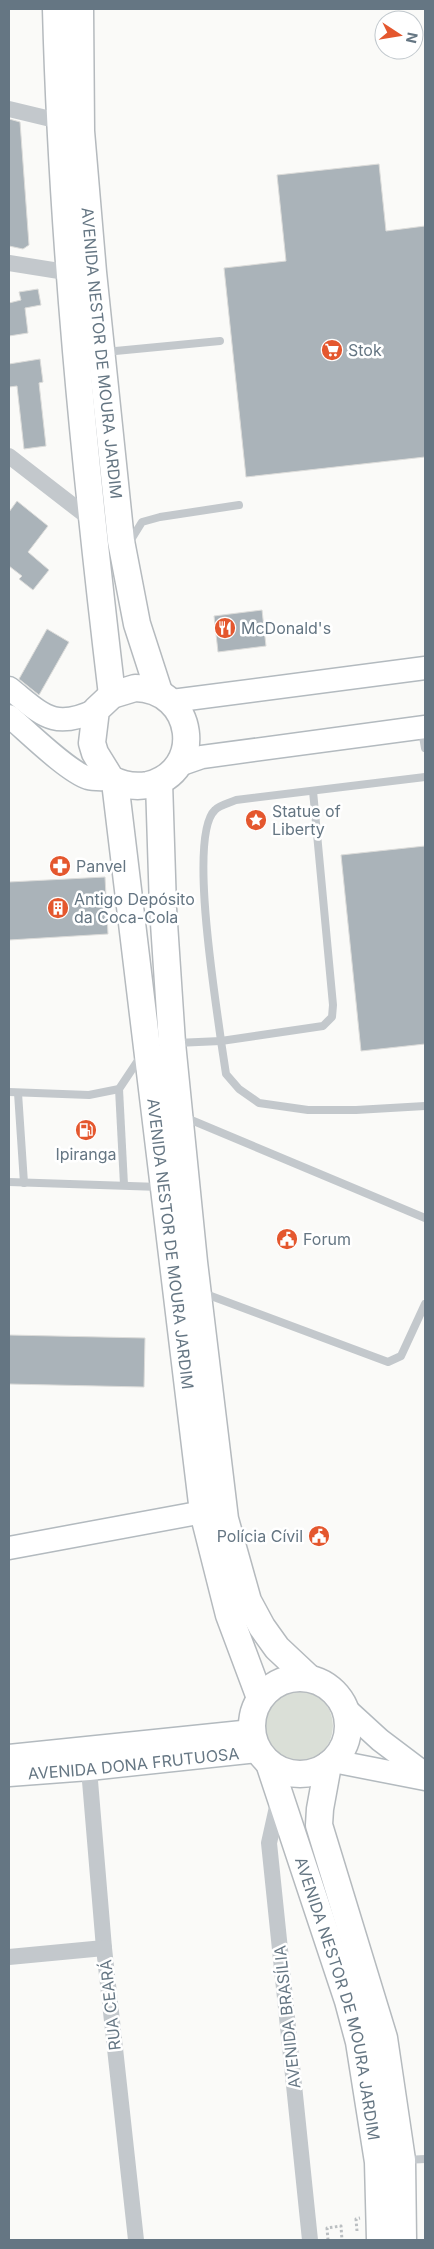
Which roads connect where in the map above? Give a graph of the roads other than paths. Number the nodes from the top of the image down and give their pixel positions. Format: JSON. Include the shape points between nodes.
{"nodes":[{"id":1,"x":56,"y":9,"type":"edge"},
{"id":2,"x":80,"y":9,"type":"edge"},
{"id":3,"x":9,"y":109,"type":"edge"},
{"id":4,"x":59,"y":121,"type":"junction"},
{"id":5,"x":9,"y":263,"type":"edge"},
{"id":6,"x":81,"y":273,"type":"junction"},
{"id":7,"x":220,"y":341,"type":"dead end"},
{"id":8,"x":101,"y":352,"type":"junction"},
{"id":9,"x":9,"y":456,"type":"edge"},
{"id":10,"x":239,"y":505,"type":"dead end"},
{"id":11,"x":93,"y":521,"type":"junction"},
{"id":12,"x":123,"y":554,"type":"junction"},
{"id":13,"x":425,"y":668,"type":"edge"},
{"id":14,"x":9,"y":688,"type":"edge"},
{"id":15,"x":165,"y":697,"type":"junction"},
{"id":16,"x":104,"y":703,"type":"junction"},
{"id":17,"x":9,"y":716,"type":"edge"},
{"id":18,"x":424,"y":734,"type":"edge"},
{"id":19,"x":179,"y":765,"type":"junction"},
{"id":20,"x":425,"y":778,"type":"edge"},
{"id":21,"x":113,"y":780,"type":"junction"},
{"id":22,"x":159,"y":782,"type":"junction"},
{"id":23,"x":313,"y":791,"type":"junction"},
{"id":24,"x":221,"y":1041,"type":"junction"},
{"id":25,"x":160,"y":1044,"type":"junction"},
{"id":26,"x":119,"y":1089,"type":"junction"},
{"id":27,"x":9,"y":1092,"type":"edge"},
{"id":28,"x":18,"y":1092,"type":"junction"},
{"id":29,"x":425,"y":1106,"type":"edge"},
{"id":30,"x":168,"y":1113,"type":"junction"},
{"id":31,"x":9,"y":1182,"type":"edge"},
{"id":32,"x":24,"y":1183,"type":"junction"},
{"id":33,"x":124,"y":1184,"type":"junction"},
{"id":34,"x":176,"y":1186,"type":"junction"},
{"id":35,"x":425,"y":1218,"type":"edge"},
{"id":36,"x":187,"y":1292,"type":"junction"},
{"id":37,"x":425,"y":1304,"type":"edge"},
{"id":38,"x":203,"y":1512,"type":"junction"},
{"id":39,"x":9,"y":1548,"type":"edge"},
{"id":40,"x":309,"y":1678,"type":"junction"},
{"id":41,"x":260,"y":1698,"type":"junction"},
{"id":42,"x":345,"y":1708,"type":"junction"},
{"id":43,"x":260,"y":1748,"type":"junction"},
{"id":44,"x":9,"y":1756,"type":"edge"},
{"id":45,"x":330,"y":1763,"type":"junction"},
{"id":46,"x":90,"y":1769,"type":"junction"},
{"id":47,"x":425,"y":1774,"type":"edge"},
{"id":48,"x":9,"y":1775,"type":"edge"},
{"id":49,"x":425,"y":1779,"type":"edge"},
{"id":50,"x":280,"y":1796,"type":"junction"},
{"id":51,"x":104,"y":1948,"type":"junction"},
{"id":52,"x":9,"y":1957,"type":"edge"},
{"id":53,"x":413,"y":2159,"type":"edge"},
{"id":54,"x":136,"y":2240,"type":"edge"},
{"id":55,"x":310,"y":2240,"type":"edge"},
{"id":56,"x":380,"y":2240,"type":"edge"},
{"id":57,"x":403,"y":2240,"type":"edge"}],
"edges":[{"from":1,"to":4,"type":"main road","name":"AVENIDA NESTOR DE MOURA JARDIM"},
{"from":2,"to":6,"type":"main road","name":"AVENIDA NESTOR DE MOURA JARDIM"},
{"from":3,"to":4,"type":"street"},
{"from":4,"to":6,"type":"main road","name":"AVENIDA NESTOR DE MOURA JARDIM"},
{"from":5,"to":6,"type":"street"},
{"from":6,"to":8,"type":"main road","name":"AVENIDA NESTOR DE MOURA JARDIM"},
{"from":6,"to":11,"type":"main road","name":"AVENIDA NESTOR DE MOURA JARDIM"},
{"from":7,"to":8,"type":"lane"},
{"from":8,"to":12,"type":"main road","name":"AVENIDA NESTOR DE MOURA JARDIM"},
{"from":9,"to":11,"type":"street"},
{"from":10,"to":12,"type":"lane","via":[[142,522]]},
{"from":11,"to":16,"type":"main road","name":"AVENIDA NESTOR DE MOURA JARDIM"},
{"from":12,"to":15,"type":"main road","name":"AVENIDA NESTOR DE MOURA JARDIM","via":[[137,624]]},
{"from":13,"to":15,"type":"street"},
{"from":14,"to":16,"type":"street","via":[[46,717],[81,718]]},
{"from":15,"to":16,"type":"main road","via":[[146,688],[135,688]]},
{"from":15,"to":19,"type":"main road","name":"AVENIDA NESTOR DE MOURA JARDIM","via":[[184,720],[187,743]]},
{"from":16,"to":21,"type":"main road","name":"AVENIDA NESTOR DE MOURA JARDIM","via":[[92,742],[95,753]]},
{"from":17,"to":21,"type":"street","via":[[83,776]]},
{"from":18,"to":19,"type":"street","via":[[202,757]]},
{"from":19,"to":22,"type":"main road"},
{"from":20,"to":23,"type":"lane"},
{"from":21,"to":22,"type":"main road","via":[[137,787]]},
{"from":21,"to":25,"type":"main road","name":"AVENIDA NESTOR DE MOURA JARDIM","via":[[130,916]]},
{"from":22,"to":25,"type":"main road","name":"AVENIDA NESTOR DE MOURA JARDIM","via":[[163,908]]},
{"from":23,"to":24,"type":"lane","via":[[236,800],[215,810],[207,823],[202,868]]},
{"from":23,"to":24,"type":"lane","via":[[329,950],[332,1017],[323,1026]]},
{"from":24,"to":25,"type":"lane"},
{"from":24,"to":29,"type":"lane","via":[[226,1074],[239,1090],[259,1103],[308,1110]]},
{"from":25,"to":26,"type":"lane"},
{"from":25,"to":30,"type":"main road","name":"AVENIDA NESTOR DE MOURA JARDIM"},
{"from":26,"to":28,"type":"lane","via":[[89,1095]]},
{"from":26,"to":33,"type":"lane"},
{"from":27,"to":28,"type":"lane"},
{"from":28,"to":32,"type":"lane"},
{"from":30,"to":34,"type":"main road","name":"AVENIDA NESTOR DE MOURA JARDIM"},
{"from":30,"to":35,"type":"lane"},
{"from":31,"to":32,"type":"lane"},
{"from":32,"to":33,"type":"lane"},
{"from":33,"to":34,"type":"lane"},
{"from":34,"to":36,"type":"main road","name":"AVENIDA NESTOR DE MOURA JARDIM"},
{"from":36,"to":37,"type":"lane","via":[[388,1362],[401,1356]]},
{"from":36,"to":38,"type":"main road","name":"AVENIDA NESTOR DE MOURA JARDIM"},
{"from":36,"to":40,"type":"main road","name":"AVENIDA NESTOR DE MOURA JARDIM","via":[[225,1519],[248,1601],[277,1648]]},
{"from":38,"to":39,"type":"street"},
{"from":38,"to":41,"type":"main road","name":"AVENIDA NESTOR DE MOURA JARDIM","via":[[228,1615]]},
{"from":40,"to":41,"type":"main road","via":[[278,1682]]},
{"from":40,"to":42,"type":"main road","name":"AVENIDA NESTOR DE MOURA JARDIM","via":[[337,1694]]},
{"from":41,"to":43,"type":"main road","name":"AVENIDA NESTOR DE MOURA JARDIM","via":[[253,1714]]},
{"from":42,"to":45,"type":"main road","name":"AVENIDA NESTOR DE MOURA JARDIM","via":[[348,1735],[343,1748]]},
{"from":42,"to":47,"type":"street"},
{"from":43,"to":44,"type":"street","name":"AVENIDA DONA FRUTUOSA"},
{"from":43,"to":45,"type":"main road","via":[[280,1770],[294,1774],[318,1771]]},
{"from":43,"to":46,"type":"street","name":"AVENIDA DONA FRUTUOSA"},
{"from":43,"to":50,"type":"main road","name":"AVENIDA NESTOR DE MOURA JARDIM"},
{"from":45,"to":49,"type":"street"},
{"from":45,"to":53,"type":"main road","name":"AVENIDA NESTOR DE MOURA JARDIM","via":[[320,1809],[320,1825],[384,2038]]},
{"from":46,"to":48,"type":"street","name":"AVENIDA DONA FRUTUOSA"},
{"from":46,"to":51,"type":"street","name":"RUA CEARÁ"},
{"from":50,"to":55,"type":"street","name":"AVENIDA BRASÍLIA","via":[[269,1843]]},
{"from":50,"to":56,"type":"main road","name":"AVENIDA NESTOR DE MOURA JARDIM","via":[[359,2042],[378,2162]]},
{"from":51,"to":52,"type":"street"},
{"from":51,"to":54,"type":"street","name":"RUA CEARÁ"},
{"from":53,"to":57,"type":"main road","name":"AVENIDA NESTOR DE MOURA JARDIM"}]}
